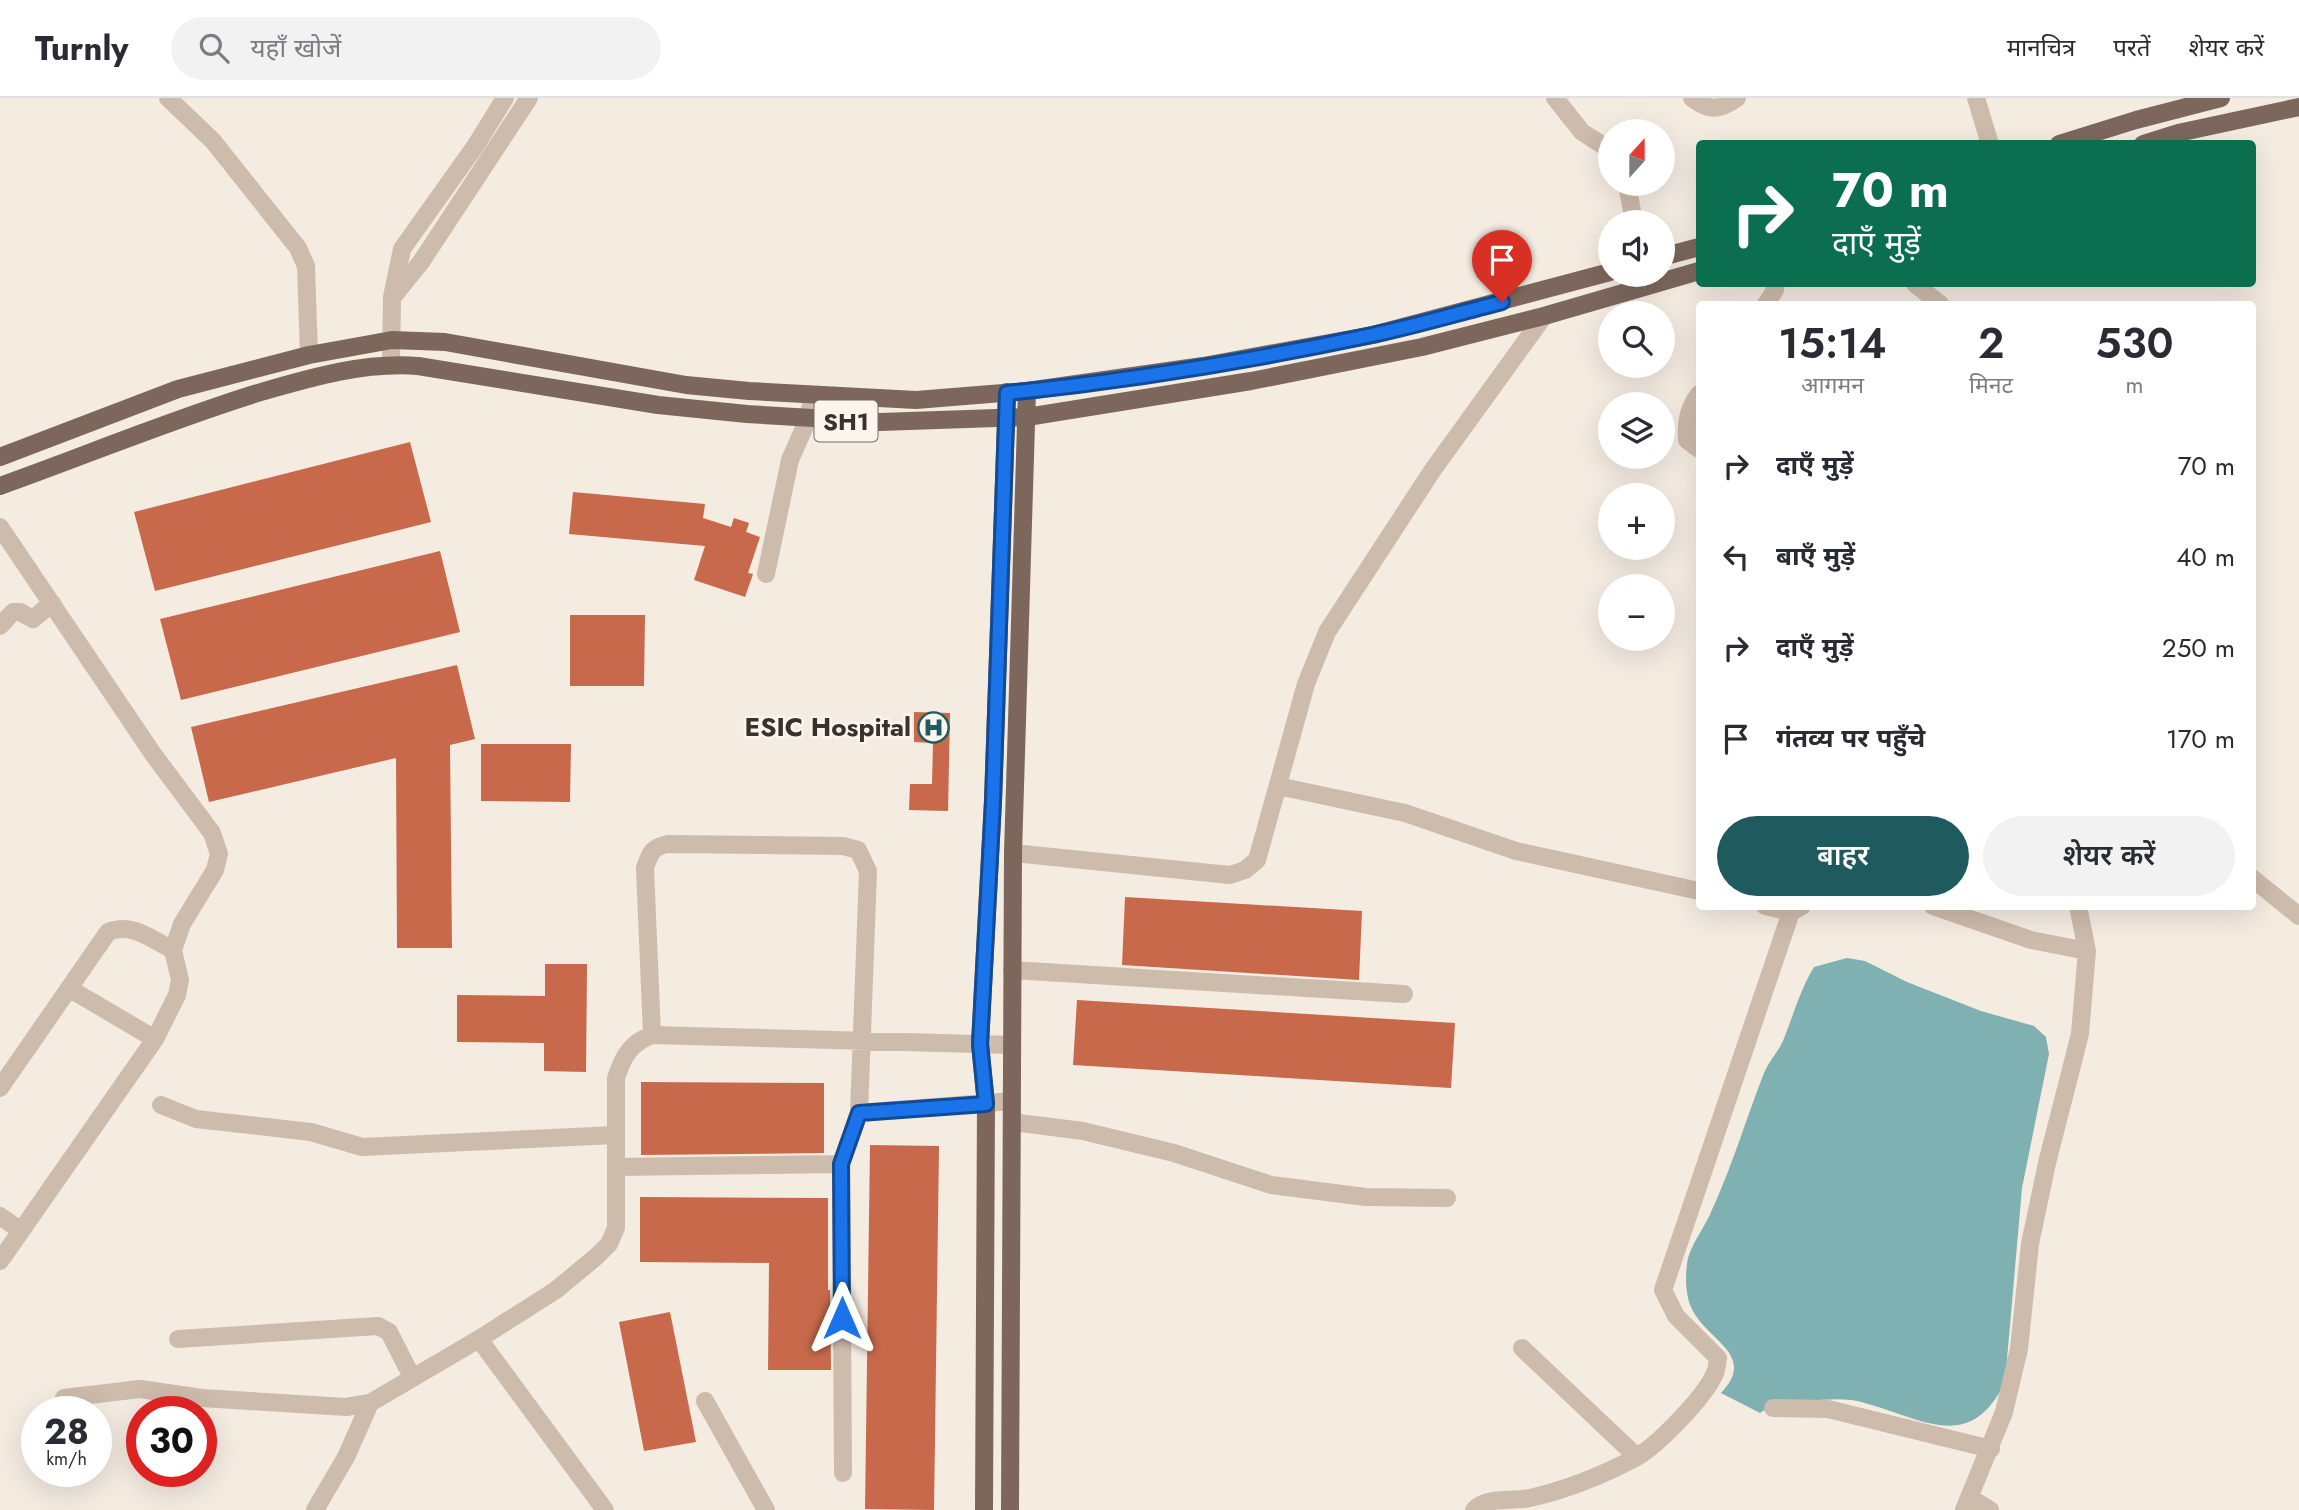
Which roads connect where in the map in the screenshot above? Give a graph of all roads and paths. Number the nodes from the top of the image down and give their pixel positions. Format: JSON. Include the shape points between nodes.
{"nodes":[{"id":1,"x":168,"y":98,"type":"edge"},
{"id":2,"x":505,"y":98,"type":"edge"},
{"id":3,"x":530,"y":98,"type":"edge"},
{"id":4,"x":1555,"y":98,"type":"edge"},
{"id":5,"x":1692,"y":98,"type":"edge"},
{"id":6,"x":1737,"y":98,"type":"edge"},
{"id":7,"x":1976,"y":98,"type":"edge"},
{"id":8,"x":2221,"y":98,"type":"edge"},
{"id":9,"x":2299,"y":107,"type":"edge"},
{"id":10,"x":1989,"y":140,"type":"edge"},
{"id":11,"x":2073,"y":140,"type":"edge"},
{"id":12,"x":2156,"y":140,"type":"edge"},
{"id":13,"x":1598,"y":143,"type":"edge"},
{"id":14,"x":1696,"y":248,"type":"edge"},
{"id":15,"x":1675,"y":253,"type":"edge"},
{"id":16,"x":1696,"y":272,"type":"edge"},
{"id":17,"x":1598,"y":275,"type":"edge"},
{"id":18,"x":1919,"y":287,"type":"edge"},
{"id":19,"x":392,"y":298,"type":"junction"},
{"id":20,"x":1936,"y":301,"type":"edge"},
{"id":21,"x":1544,"y":316,"type":"junction"},
{"id":22,"x":392,"y":340,"type":"junction"},
{"id":23,"x":309,"y":355,"type":"junction"},
{"id":24,"x":391,"y":364,"type":"junction"},
{"id":25,"x":1027,"y":391,"type":"junction"},
{"id":26,"x":1007,"y":393,"type":"junction"},
{"id":27,"x":813,"y":395,"type":"junction"},
{"id":28,"x":1696,"y":398,"type":"edge"},
{"id":29,"x":1027,"y":417,"type":"junction"},
{"id":30,"x":1007,"y":418,"type":"junction"},
{"id":31,"x":807,"y":419,"type":"junction"},
{"id":32,"x":1696,"y":447,"type":"edge"},
{"id":33,"x":0,"y":457,"type":"edge"},
{"id":34,"x":0,"y":486,"type":"edge"},
{"id":35,"x":0,"y":527,"type":"edge"},
{"id":36,"x":766,"y":575,"type":"dead end"},
{"id":37,"x":52,"y":603,"type":"junction"},
{"id":38,"x":0,"y":626,"type":"edge"},
{"id":39,"x":1278,"y":786,"type":"junction"},
{"id":40,"x":1013,"y":853,"type":"junction"},
{"id":41,"x":2256,"y":880,"type":"edge"},
{"id":42,"x":1696,"y":890,"type":"edge"},
{"id":43,"x":1796,"y":910,"type":"edge"},
{"id":44,"x":1945,"y":910,"type":"edge"},
{"id":45,"x":2079,"y":910,"type":"edge"},
{"id":46,"x":2299,"y":916,"type":"edge"},
{"id":47,"x":173,"y":950,"type":"junction"},
{"id":48,"x":2087,"y":951,"type":"junction"},
{"id":49,"x":1012,"y":970,"type":"junction"},
{"id":50,"x":71,"y":989,"type":"junction"},
{"id":51,"x":1404,"y":995,"type":"dead end"},
{"id":52,"x":652,"y":1035,"type":"junction"},
{"id":53,"x":155,"y":1039,"type":"junction"},
{"id":54,"x":861,"y":1040,"type":"junction"},
{"id":55,"x":980,"y":1044,"type":"junction"},
{"id":56,"x":1012,"y":1045,"type":"junction"},
{"id":57,"x":0,"y":1088,"type":"edge"},
{"id":58,"x":1012,"y":1101,"type":"junction"},
{"id":59,"x":986,"y":1104,"type":"junction"},
{"id":60,"x":161,"y":1105,"type":"dead end"},
{"id":61,"x":859,"y":1113,"type":"junction"},
{"id":62,"x":1012,"y":1122,"type":"junction"},
{"id":63,"x":616,"y":1135,"type":"junction"},
{"id":64,"x":841,"y":1164,"type":"junction"},
{"id":65,"x":616,"y":1167,"type":"junction"},
{"id":66,"x":1447,"y":1198,"type":"dead end"},
{"id":67,"x":0,"y":1216,"type":"edge"},
{"id":68,"x":20,"y":1230,"type":"junction"},
{"id":69,"x":0,"y":1261,"type":"edge"},
{"id":70,"x":178,"y":1339,"type":"dead end"},
{"id":71,"x":479,"y":1339,"type":"junction"},
{"id":72,"x":1522,"y":1348,"type":"dead end"},
{"id":73,"x":412,"y":1377,"type":"junction"},
{"id":74,"x":81,"y":1396,"type":"edge"},
{"id":75,"x":705,"y":1401,"type":"dead end"},
{"id":76,"x":370,"y":1403,"type":"junction"},
{"id":77,"x":1773,"y":1408,"type":"dead end"},
{"id":78,"x":1991,"y":1449,"type":"junction"},
{"id":79,"x":1637,"y":1457,"type":"junction"},
{"id":80,"x":843,"y":1473,"type":"dead end"},
{"id":81,"x":1967,"y":1504,"type":"edge"},
{"id":82,"x":315,"y":1510,"type":"edge"},
{"id":83,"x":605,"y":1510,"type":"edge"},
{"id":84,"x":766,"y":1510,"type":"edge"},
{"id":85,"x":984,"y":1510,"type":"edge"},
{"id":86,"x":1010,"y":1510,"type":"edge"},
{"id":87,"x":1474,"y":1510,"type":"edge"},
{"id":88,"x":1990,"y":1510,"type":"edge"}],
"edges":[{"from":1,"to":23,"type":"street","via":[[213,141],[298,248],[306,266]]},
{"from":2,"to":19,"type":"street","via":[[402,249]]},
{"from":3,"to":19,"type":"street"},
{"from":4,"to":13,"type":"street","via":[[1582,132]]},
{"from":5,"to":6,"type":"street","via":[[1713,109]]},
{"from":7,"to":10,"type":"street"},
{"from":8,"to":11,"type":"main road"},
{"from":9,"to":12,"type":"main road"},
{"from":14,"to":15,"type":"main road"},
{"from":16,"to":21,"type":"main road","number":"SH1"},
{"from":17,"to":25,"type":"main road","number":"SH1","via":[[1373,335]]},
{"from":18,"to":20,"type":"street"},
{"from":19,"to":22,"type":"street"},
{"from":21,"to":29,"type":"main road","number":"SH1","via":[[1278,376]]},
{"from":21,"to":39,"type":"street","via":[[1432,471],[1327,632],[1306,684]]},
{"from":22,"to":23,"type":"main road","number":"SH1"},
{"from":22,"to":24,"type":"street"},
{"from":22,"to":27,"type":"main road","number":"SH1","via":[[445,342],[686,385]]},
{"from":23,"to":33,"type":"main road","number":"SH1","via":[[177,389]]},
{"from":24,"to":31,"type":"main road","number":"SH1","via":[[657,405]]},
{"from":24,"to":34,"type":"main road","number":"SH1","via":[[295,382],[221,405]]},
{"from":25,"to":26,"type":"main road","number":"SH1"},
{"from":25,"to":29,"type":"main road"},
{"from":26,"to":27,"type":"main road","number":"SH1","via":[[915,400]]},
{"from":26,"to":30,"type":"main road"},
{"from":27,"to":31,"type":"street"},
{"from":28,"to":32,"type":"street","via":[[1686,423],[1687,440]]},
{"from":29,"to":30,"type":"main road","number":"SH1"},
{"from":29,"to":40,"type":"main road"},
{"from":30,"to":31,"type":"main road","number":"SH1"},
{"from":30,"to":55,"type":"main road"},
{"from":31,"to":36,"type":"street","via":[[790,460]]},
{"from":35,"to":37,"type":"street"},
{"from":37,"to":38,"type":"street","via":[[33,619],[13,612]]},
{"from":37,"to":47,"type":"street","via":[[216,843],[215,870]]},
{"from":39,"to":40,"type":"street","via":[[1258,860],[1230,875]]},
{"from":39,"to":42,"type":"street","via":[[1405,813],[1516,851]]},
{"from":40,"to":49,"type":"main road"},
{"from":41,"to":46,"type":"street"},
{"from":43,"to":79,"type":"street","via":[[1663,1290],[1676,1316],[1718,1358],[1716,1372],[1662,1437]]},
{"from":44,"to":48,"type":"street","via":[[2031,940]]},
{"from":45,"to":48,"type":"street"},
{"from":47,"to":50,"type":"street","via":[[129,928],[108,932]]},
{"from":47,"to":53,"type":"street","via":[[180,980],[177,995]]},
{"from":48,"to":78,"type":"street","via":[[2080,1034],[2030,1244],[2020,1349]]},
{"from":49,"to":51,"type":"street"},
{"from":49,"to":56,"type":"main road"},
{"from":50,"to":53,"type":"street"},
{"from":50,"to":57,"type":"street"},
{"from":52,"to":54,"type":"street"},
{"from":52,"to":54,"type":"street","via":[[645,868],[650,851],[668,844],[843,846],[858,850],[868,872]]},
{"from":52,"to":63,"type":"street","via":[[637,1041],[623,1058],[617,1078]]},
{"from":53,"to":68,"type":"street"},
{"from":54,"to":55,"type":"street"},
{"from":54,"to":61,"type":"street"},
{"from":55,"to":56,"type":"street"},
{"from":55,"to":59,"type":"main road"},
{"from":56,"to":58,"type":"main road"},
{"from":58,"to":59,"type":"street"},
{"from":58,"to":62,"type":"main road"},
{"from":59,"to":61,"type":"street"},
{"from":59,"to":85,"type":"main road"},
{"from":60,"to":63,"type":"street","via":[[196,1119],[311,1132],[362,1147]]},
{"from":61,"to":64,"type":"street"},
{"from":62,"to":66,"type":"street","via":[[1083,1131],[1271,1185],[1366,1197]]},
{"from":62,"to":86,"type":"main road"},
{"from":63,"to":65,"type":"street"},
{"from":64,"to":65,"type":"street"},
{"from":64,"to":80,"type":"street"},
{"from":65,"to":71,"type":"street","via":[[616,1228],[609,1244],[556,1290]]},
{"from":67,"to":68,"type":"street"},
{"from":68,"to":69,"type":"street"},
{"from":70,"to":73,"type":"street","via":[[378,1326],[389,1332]]},
{"from":71,"to":73,"type":"street"},
{"from":71,"to":83,"type":"street"},
{"from":72,"to":79,"type":"street"},
{"from":73,"to":76,"type":"street"},
{"from":74,"to":76,"type":"street","via":[[140,1389],[346,1408]]},
{"from":75,"to":84,"type":"street"},
{"from":76,"to":82,"type":"street"},
{"from":77,"to":78,"type":"street","via":[[1828,1409]]},
{"from":78,"to":81,"type":"street"},
{"from":79,"to":87,"type":"street","via":[[1557,1491],[1487,1502]]},
{"from":81,"to":88,"type":"street"}]}
